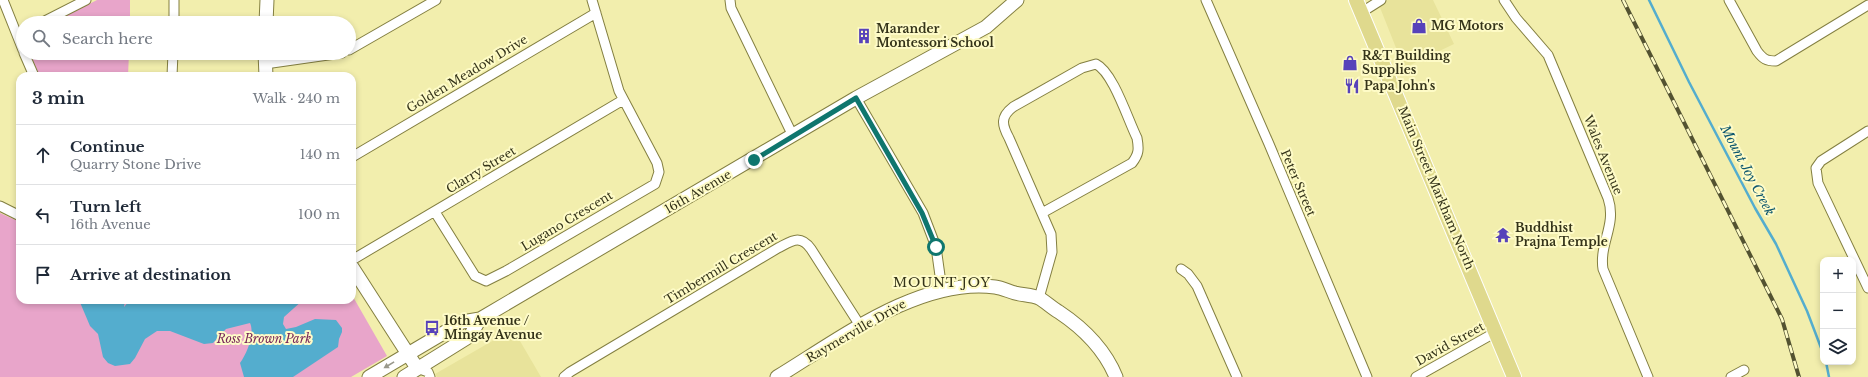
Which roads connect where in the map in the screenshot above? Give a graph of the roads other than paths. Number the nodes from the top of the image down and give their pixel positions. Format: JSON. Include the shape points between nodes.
{"nodes":[{"id":1,"x":3,"y":0,"type":"edge"},
{"id":2,"x":86,"y":0,"type":"edge"},
{"id":3,"x":174,"y":0,"type":"edge"},
{"id":4,"x":267,"y":0,"type":"edge"},
{"id":5,"x":436,"y":0,"type":"edge"},
{"id":6,"x":592,"y":0,"type":"edge"},
{"id":7,"x":730,"y":0,"type":"edge"},
{"id":8,"x":1017,"y":0,"type":"edge"},
{"id":9,"x":1206,"y":0,"type":"edge"},
{"id":10,"x":1381,"y":0,"type":"edge"},
{"id":11,"x":1504,"y":0,"type":"edge"},
{"id":12,"x":1730,"y":0,"type":"edge"},
{"id":13,"x":1868,"y":5,"type":"edge"},
{"id":14,"x":1359,"y":6,"type":"edge"},
{"id":15,"x":596,"y":13,"type":"junction"},
{"id":16,"x":54,"y":16,"type":"edge"},
{"id":17,"x":174,"y":16,"type":"edge"},
{"id":18,"x":266,"y":16,"type":"edge"},
{"id":19,"x":16,"y":25,"type":"edge"},
{"id":20,"x":356,"y":46,"type":"edge"},
{"id":21,"x":27,"y":60,"type":"edge"},
{"id":22,"x":173,"y":60,"type":"edge"},
{"id":23,"x":294,"y":60,"type":"edge"},
{"id":24,"x":266,"y":64,"type":"edge"},
{"id":25,"x":32,"y":72,"type":"edge"},
{"id":26,"x":172,"y":72,"type":"edge"},
{"id":27,"x":856,"y":98,"type":"junction"},
{"id":28,"x":623,"y":100,"type":"junction"},
{"id":29,"x":1868,"y":131,"type":"edge"},
{"id":30,"x":793,"y":136,"type":"junction"},
{"id":31,"x":356,"y":155,"type":"edge"},
{"id":32,"x":0,"y":206,"type":"edge"},
{"id":33,"x":435,"y":212,"type":"junction"},
{"id":34,"x":1042,"y":213,"type":"junction"},
{"id":35,"x":16,"y":214,"type":"edge"},
{"id":36,"x":356,"y":258,"type":"edge"},
{"id":37,"x":1181,"y":269,"type":"dead end"},
{"id":38,"x":356,"y":272,"type":"edge"},
{"id":39,"x":1865,"y":273,"type":"edge"},
{"id":40,"x":1868,"y":288,"type":"edge"},
{"id":41,"x":942,"y":290,"type":"junction"},
{"id":42,"x":1039,"y":298,"type":"junction"},
{"id":43,"x":480,"y":319,"type":"junction"},
{"id":44,"x":861,"y":327,"type":"junction"},
{"id":45,"x":1496,"y":332,"type":"junction"},
{"id":46,"x":408,"y":354,"type":"junction"},
{"id":47,"x":1744,"y":370,"type":"dead end"},
{"id":48,"x":416,"y":373,"type":"edge"},
{"id":49,"x":370,"y":377,"type":"edge"},
{"id":50,"x":404,"y":377,"type":"edge"},
{"id":51,"x":430,"y":377,"type":"edge"},
{"id":52,"x":564,"y":377,"type":"edge"},
{"id":53,"x":777,"y":377,"type":"edge"},
{"id":54,"x":1116,"y":377,"type":"edge"},
{"id":55,"x":1237,"y":377,"type":"edge"},
{"id":56,"x":1366,"y":377,"type":"edge"},
{"id":57,"x":1416,"y":377,"type":"edge"},
{"id":58,"x":1514,"y":377,"type":"edge"},
{"id":59,"x":1648,"y":377,"type":"edge"},
{"id":60,"x":1732,"y":377,"type":"edge"}],
"edges":[{"from":1,"to":19,"type":"street"},
{"from":2,"to":16,"type":"street"},
{"from":3,"to":17,"type":"street"},
{"from":4,"to":18,"type":"main road"},
{"from":5,"to":20,"type":"street"},
{"from":6,"to":15,"type":"street"},
{"from":7,"to":30,"type":"street","via":[[731,8]]},
{"from":8,"to":27,"type":"main road","name":"16th Avenue","via":[[986,27]]},
{"from":9,"to":56,"type":"street","name":"Peter Street"},
{"from":10,"to":14,"type":"street"},
{"from":11,"to":59,"type":"street","name":"Wales Avenue","via":[[1548,55],[1608,198],[1612,214],[1602,255],[1603,269]]},
{"from":12,"to":13,"type":"street","via":[[1757,51],[1763,59],[1770,61],[1776,61]]},
{"from":14,"to":45,"type":"main road","name":"Main Street Markham North"},
{"from":15,"to":28,"type":"street"},
{"from":15,"to":31,"type":"street","name":"Golden Meadow Drive"},
{"from":21,"to":25,"type":"street"},
{"from":22,"to":26,"type":"street"},
{"from":23,"to":24,"type":"street"},
{"from":27,"to":30,"type":"main road","name":"16th Avenue"},
{"from":27,"to":41,"type":"street","via":[[922,213],[936,247]]},
{"from":28,"to":33,"type":"street","name":"Clarry Street"},
{"from":28,"to":33,"type":"street","name":"Lugano Crescent","via":[[658,167],[658,178],[654,184],[506,272],[486,281],[475,276]]},
{"from":29,"to":39,"type":"street","via":[[1831,153],[1816,168],[1818,183]]},
{"from":30,"to":43,"type":"main road","name":"16th Avenue"},
{"from":32,"to":35,"type":"street"},
{"from":33,"to":36,"type":"street","name":"Clarry Street"},
{"from":34,"to":34,"type":"street","via":[[1132,162],[1138,155],[1137,138],[1113,82],[1102,67],[1096,64],[1082,68],[1013,107],[1006,112],[1003,119],[1003,127]]},
{"from":34,"to":42,"type":"street","via":[[1051,234],[1052,252]]},
{"from":37,"to":55,"type":"street","via":[[1197,286]]},
{"from":38,"to":46,"type":"main road"},
{"from":39,"to":40,"type":"street"},
{"from":41,"to":42,"type":"main road","name":"Raymerville Drive","via":[[996,287]]},
{"from":41,"to":44,"type":"main road","name":"Raymerville Drive","via":[[903,304]]},
{"from":42,"to":54,"type":"main road","name":"Raymerville Drive","via":[[1091,338]]},
{"from":43,"to":46,"type":"main road","name":"16th Avenue","via":[[462,322]]},
{"from":43,"to":48,"type":"main road","name":"16th Avenue","via":[[470,336]]},
{"from":44,"to":52,"type":"street","name":"Timbermill Crescent","via":[[811,249],[806,242],[800,240],[778,248]]},
{"from":44,"to":53,"type":"main road","name":"Raymerville Drive"},
{"from":45,"to":57,"type":"street","name":"David Street"},
{"from":45,"to":58,"type":"main road","name":"Main Street Markham North"},
{"from":46,"to":48,"type":"main road"},
{"from":46,"to":49,"type":"main road","name":"16th Avenue","one_way":true},
{"from":47,"to":60,"type":"street"},
{"from":48,"to":50,"type":"main road","name":"16th Avenue"},
{"from":48,"to":51,"type":"street","via":[[428,372]]}]}
